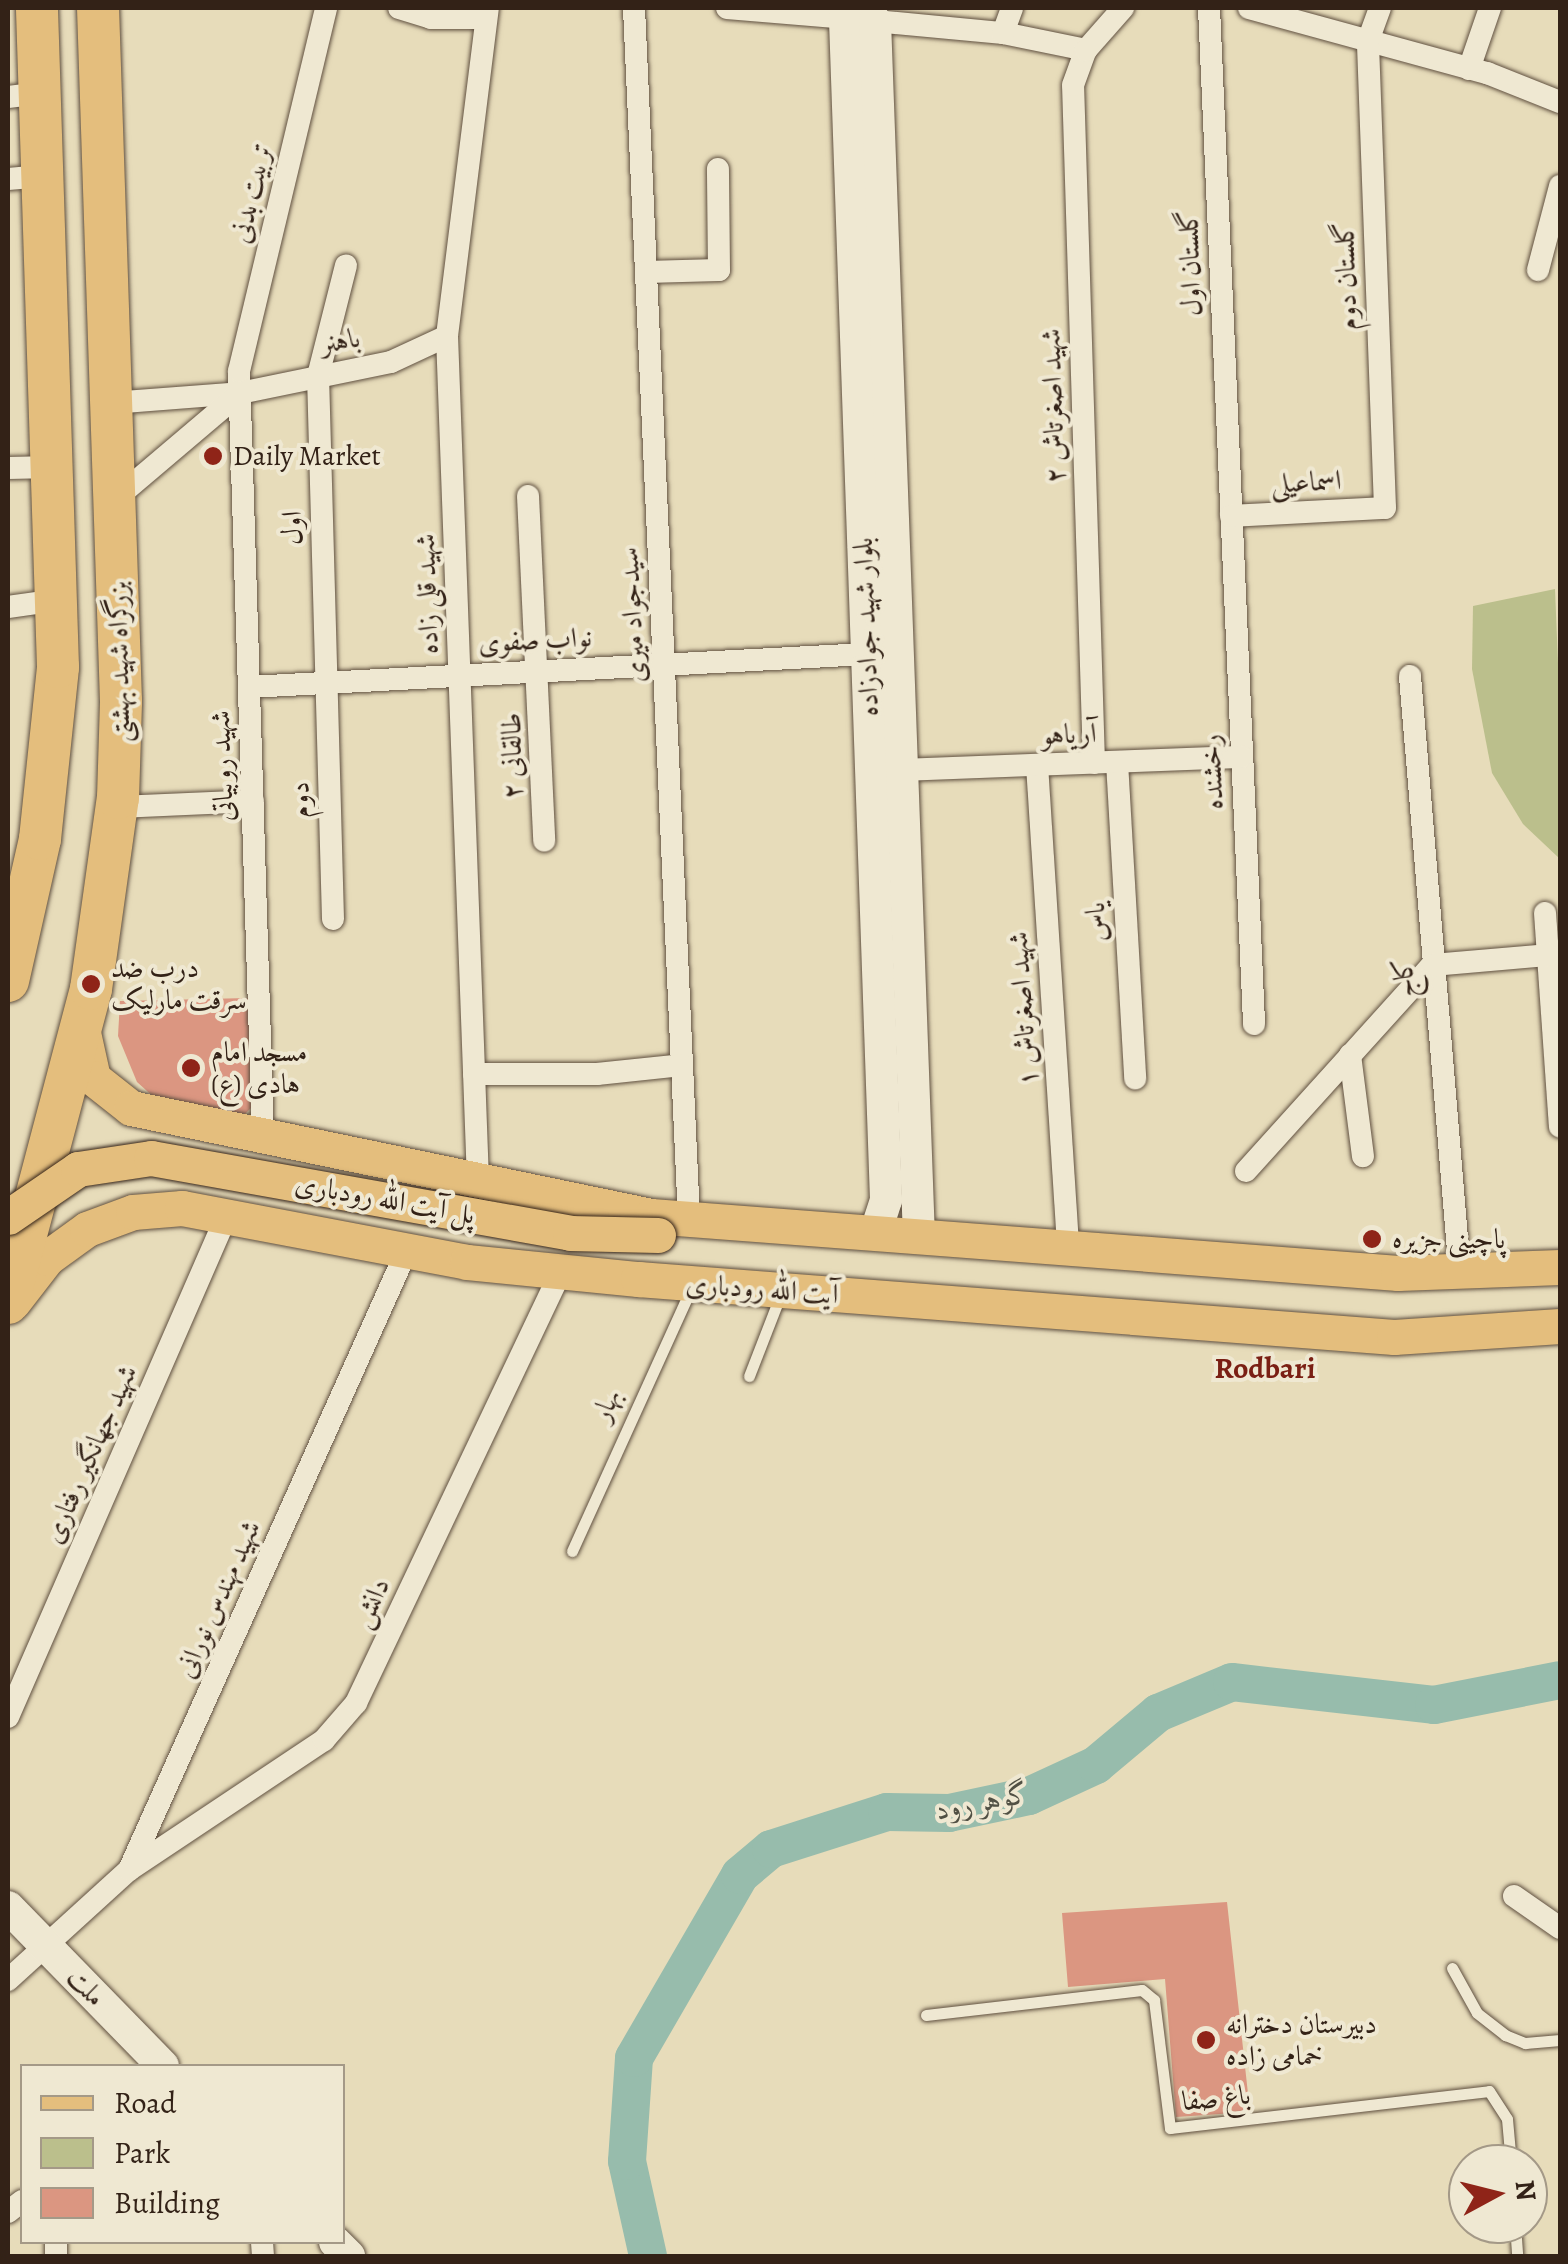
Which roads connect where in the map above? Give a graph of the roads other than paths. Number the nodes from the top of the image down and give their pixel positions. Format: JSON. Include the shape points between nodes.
{"nodes":[{"id":1,"x":38,"y":8,"type":"edge"},
{"id":2,"x":98,"y":8,"type":"edge"},
{"id":3,"x":326,"y":8,"type":"edge"},
{"id":4,"x":399,"y":8,"type":"edge"},
{"id":5,"x":634,"y":8,"type":"edge"},
{"id":6,"x":727,"y":8,"type":"edge"},
{"id":7,"x":1012,"y":8,"type":"edge"},
{"id":8,"x":1123,"y":8,"type":"edge"},
{"id":9,"x":1210,"y":8,"type":"edge"},
{"id":10,"x":1249,"y":8,"type":"edge"},
{"id":11,"x":1380,"y":8,"type":"edge"},
{"id":12,"x":1490,"y":8,"type":"edge"},
{"id":13,"x":783,"y":10,"type":"edge"},
{"id":14,"x":487,"y":13,"type":"edge"},
{"id":15,"x":878,"y":17,"type":"edge"},
{"id":16,"x":1003,"y":34,"type":"junction"},
{"id":17,"x":1368,"y":42,"type":"junction"},
{"id":18,"x":1086,"y":50,"type":"junction"},
{"id":19,"x":1470,"y":68,"type":"junction"},
{"id":20,"x":24,"y":95,"type":"edge"},
{"id":21,"x":1560,"y":102,"type":"edge"},
{"id":22,"x":718,"y":168,"type":"dead end"},
{"id":23,"x":25,"y":178,"type":"edge"},
{"id":24,"x":1560,"y":186,"type":"edge"},
{"id":25,"x":346,"y":266,"type":"dead end"},
{"id":26,"x":1538,"y":270,"type":"dead end"},
{"id":27,"x":646,"y":272,"type":"junction"},
{"id":28,"x":447,"y":336,"type":"junction"},
{"id":29,"x":318,"y":376,"type":"junction"},
{"id":30,"x":240,"y":393,"type":"junction"},
{"id":31,"x":111,"y":402,"type":"junction"},
{"id":32,"x":53,"y":467,"type":"junction"},
{"id":33,"x":8,"y":468,"type":"edge"},
{"id":34,"x":528,"y":496,"type":"dead end"},
{"id":35,"x":114,"y":500,"type":"junction"},
{"id":36,"x":1384,"y":508,"type":"joint"},
{"id":37,"x":1231,"y":516,"type":"junction"},
{"id":38,"x":57,"y":600,"type":"junction"},
{"id":39,"x":8,"y":606,"type":"edge"},
{"id":40,"x":867,"y":654,"type":"junction"},
{"id":41,"x":664,"y":662,"type":"junction"},
{"id":42,"x":540,"y":670,"type":"junction"},
{"id":43,"x":460,"y":674,"type":"junction"},
{"id":44,"x":1410,"y":676,"type":"dead end"},
{"id":45,"x":326,"y":679,"type":"junction"},
{"id":46,"x":249,"y":687,"type":"junction"},
{"id":47,"x":1241,"y":757,"type":"junction"},
{"id":48,"x":1106,"y":762,"type":"junction"},
{"id":49,"x":1037,"y":765,"type":"junction"},
{"id":50,"x":885,"y":771,"type":"junction"},
{"id":51,"x":253,"y":800,"type":"junction"},
{"id":52,"x":118,"y":807,"type":"junction"},
{"id":53,"x":544,"y":841,"type":"dead end"},
{"id":54,"x":1545,"y":913,"type":"dead end"},
{"id":55,"x":333,"y":920,"type":"dead end"},
{"id":56,"x":1548,"y":955,"type":"junction"},
{"id":57,"x":1432,"y":965,"type":"junction"},
{"id":58,"x":9,"y":971,"type":"edge"},
{"id":59,"x":1254,"y":1024,"type":"dead end"},
{"id":60,"x":83,"y":1025,"type":"junction"},
{"id":61,"x":1350,"y":1055,"type":"junction"},
{"id":62,"x":682,"y":1065,"type":"junction"},
{"id":63,"x":474,"y":1074,"type":"junction"},
{"id":64,"x":1135,"y":1078,"type":"dead end"},
{"id":65,"x":1560,"y":1126,"type":"edge"},
{"id":66,"x":257,"y":1135,"type":"junction"},
{"id":67,"x":1363,"y":1156,"type":"dead end"},
{"id":68,"x":1246,"y":1170,"type":"dead end"},
{"id":69,"x":478,"y":1181,"type":"junction"},
{"id":70,"x":902,"y":1201,"type":"junction"},
{"id":71,"x":219,"y":1213,"type":"junction"},
{"id":72,"x":8,"y":1217,"type":"edge"},
{"id":73,"x":674,"y":1228,"type":"junction"},
{"id":74,"x":874,"y":1234,"type":"junction"},
{"id":75,"x":919,"y":1238,"type":"junction"},
{"id":76,"x":975,"y":1242,"type":"junction"},
{"id":77,"x":1068,"y":1248,"type":"junction"},
{"id":78,"x":407,"y":1250,"type":"junction"},
{"id":79,"x":1560,"y":1266,"type":"edge"},
{"id":80,"x":561,"y":1272,"type":"junction"},
{"id":81,"x":1460,"y":1274,"type":"junction"},
{"id":82,"x":694,"y":1284,"type":"junction"},
{"id":83,"x":782,"y":1290,"type":"junction"},
{"id":84,"x":8,"y":1303,"type":"edge"},
{"id":85,"x":8,"y":1312,"type":"edge"},
{"id":86,"x":1560,"y":1326,"type":"edge"},
{"id":87,"x":749,"y":1376,"type":"dead end"},
{"id":88,"x":572,"y":1551,"type":"dead end"},
{"id":89,"x":8,"y":1717,"type":"edge"},
{"id":90,"x":129,"y":1870,"type":"junction"},
{"id":91,"x":1514,"y":1896,"type":"dead end"},
{"id":92,"x":8,"y":1907,"type":"edge"},
{"id":93,"x":1560,"y":1928,"type":"edge"},
{"id":94,"x":44,"y":1945,"type":"junction"},
{"id":95,"x":1452,"y":1968,"type":"dead end"},
{"id":96,"x":8,"y":1980,"type":"edge"},
{"id":97,"x":926,"y":2015,"type":"dead end"},
{"id":98,"x":1560,"y":2040,"type":"edge"},
{"id":99,"x":159,"y":2064,"type":"edge"},
{"id":100,"x":1509,"y":2144,"type":"edge"}],
"edges":[{"from":1,"to":20,"type":"highway"},
{"from":2,"to":31,"type":"highway","name":"بزرگراه شهید بهشتی"},
{"from":3,"to":30,"type":"street","name":"تربیت بدنی","via":[[239,371]]},
{"from":4,"to":14,"type":"street","via":[[431,18]]},
{"from":5,"to":27,"type":"street","name":"سیدجواد میری"},
{"from":6,"to":13,"type":"street"},
{"from":7,"to":16,"type":"street"},
{"from":8,"to":18,"type":"street"},
{"from":9,"to":37,"type":"street","name":"گلستان اول"},
{"from":10,"to":17,"type":"street"},
{"from":11,"to":17,"type":"street"},
{"from":12,"to":19,"type":"street"},
{"from":13,"to":15,"type":"street"},
{"from":14,"to":28,"type":"street","name":"شهید قلی زاده"},
{"from":15,"to":16,"type":"street"},
{"from":15,"to":40,"type":"street","name":"بلوار شهید جوادزاده"},
{"from":15,"to":50,"type":"street"},
{"from":16,"to":18,"type":"street"},
{"from":17,"to":19,"type":"street"},
{"from":17,"to":36,"type":"street","name":"گلستان دوم"},
{"from":18,"to":48,"type":"street","name":"شهید اصغرتاش ۲","via":[[1073,86]]},
{"from":19,"to":21,"type":"street"},
{"from":20,"to":23,"type":"highway"},
{"from":22,"to":27,"type":"street","via":[[719,270]]},
{"from":23,"to":32,"type":"highway"},
{"from":24,"to":26,"type":"street"},
{"from":25,"to":29,"type":"street","name":"اول"},
{"from":27,"to":41,"type":"street","name":"سیدجواد میری"},
{"from":28,"to":29,"type":"street","name":"باهنر","via":[[407,357]]},
{"from":28,"to":43,"type":"street","name":"شهید قلی زاده"},
{"from":29,"to":30,"type":"street","name":"باهنر"},
{"from":29,"to":45,"type":"street","name":"اول"},
{"from":30,"to":31,"type":"street","name":"باهنر"},
{"from":30,"to":35,"type":"street","name":"باهنر"},
{"from":30,"to":46,"type":"street","name":"شهید روبیاتی"},
{"from":31,"to":35,"type":"highway","name":"بزرگراه شهید بهشتی"},
{"from":32,"to":33,"type":"street"},
{"from":32,"to":38,"type":"highway"},
{"from":34,"to":42,"type":"street","name":"طالقانی ۲"},
{"from":35,"to":52,"type":"highway","name":"بزرگراه شهید بهشتی"},
{"from":36,"to":37,"type":"street","name":"اسماعیلی"},
{"from":37,"to":47,"type":"street","name":"رخشنده"},
{"from":38,"to":39,"type":"street"},
{"from":38,"to":58,"type":"highway","via":[[49,779]]},
{"from":40,"to":41,"type":"street","name":"نواب صفوی"},
{"from":40,"to":50,"type":"street","name":"بلوار شهید جوادزاده"},
{"from":41,"to":42,"type":"street","name":"نواب صفوی"},
{"from":41,"to":62,"type":"street","name":"سیدجواد میری"},
{"from":42,"to":43,"type":"street","name":"نواب صفوی"},
{"from":42,"to":53,"type":"street","name":"طالقانی ۲"},
{"from":43,"to":45,"type":"street","name":"نواب صفوی"},
{"from":43,"to":63,"type":"street","name":"شهید قلی زاده"},
{"from":44,"to":57,"type":"street","name":"کاج"},
{"from":45,"to":46,"type":"street","name":"نواب صفوی"},
{"from":45,"to":55,"type":"street","name":"دوم"},
{"from":46,"to":51,"type":"street","name":"شهید روبیاتی"},
{"from":47,"to":48,"type":"street","name":"آریاهو"},
{"from":47,"to":59,"type":"street","name":"رخشنده"},
{"from":48,"to":49,"type":"street","name":"آریاهو"},
{"from":48,"to":64,"type":"street","name":"یاس"},
{"from":49,"to":50,"type":"street","name":"آریاهو"},
{"from":49,"to":77,"type":"street","name":"شهید اصغرتاش ۱"},
{"from":50,"to":70,"type":"street","name":"بلوار شهید جوادزاده"},
{"from":51,"to":52,"type":"street"},
{"from":51,"to":66,"type":"street","name":"شهید روبیاتی"},
{"from":52,"to":60,"type":"highway","name":"بزرگراه شهید بهشتی"},
{"from":54,"to":56,"type":"street"},
{"from":56,"to":57,"type":"street"},
{"from":56,"to":65,"type":"street"},
{"from":57,"to":61,"type":"street"},
{"from":57,"to":81,"type":"street","name":"کاج"},
{"from":60,"to":66,"type":"main road","via":[[88,1066],[115,1100]]},
{"from":60,"to":84,"type":"highway","name":"بزرگراه شهید بهشتی"},
{"from":61,"to":67,"type":"street"},
{"from":61,"to":68,"type":"street"},
{"from":62,"to":63,"type":"street","via":[[597,1074]]},
{"from":62,"to":73,"type":"street","name":"سیدجواد میری"},
{"from":63,"to":69,"type":"street","name":"شهید قلی زاده"},
{"from":66,"to":69,"type":"main road"},
{"from":66,"to":71,"type":"main road","via":[[201,1144],[184,1161],[187,1196]]},
{"from":69,"to":73,"type":"main road"},
{"from":70,"to":74,"type":"street","name":"بلوار شهید جوادزاده"},
{"from":70,"to":75,"type":"street","name":"بلوار شهید جوادزاده"},
{"from":70,"to":76,"type":"street"},
{"from":71,"to":78,"type":"main road","name":"آیت الله رودباری"},
{"from":71,"to":85,"type":"main road","name":"آیت الله رودباری","via":[[145,1210],[87,1229],[39,1266]]},
{"from":71,"to":89,"type":"street","name":"شهید جهانگیر رفتاری"},
{"from":72,"to":73,"type":"main road","name":"پل آیت الله رودباری","bridge":true,"via":[[78,1170],[150,1158],[570,1233]]},
{"from":73,"to":74,"type":"main road","name":"پل آیت الله رودباری"},
{"from":74,"to":75,"type":"main road"},
{"from":75,"to":76,"type":"main road"},
{"from":76,"to":77,"type":"main road"},
{"from":77,"to":81,"type":"main road"},
{"from":78,"to":80,"type":"main road","name":"آیت الله رودباری"},
{"from":78,"to":90,"type":"street","name":"شهید مهندس نورانی"},
{"from":79,"to":81,"type":"main road"},
{"from":80,"to":82,"type":"main road","name":"آیت الله رودباری"},
{"from":80,"to":90,"type":"street","name":"دانش","via":[[356,1703],[324,1740]]},
{"from":82,"to":83,"type":"main road","name":"آیت الله رودباری"},
{"from":82,"to":88,"type":"lane","name":"بهار"},
{"from":83,"to":86,"type":"main road","name":"آیت الله رودباری","via":[[1394,1336]]},
{"from":83,"to":87,"type":"lane"},
{"from":90,"to":94,"type":"street","name":"شهید مهندس نورانی"},
{"from":91,"to":93,"type":"street"},
{"from":92,"to":94,"type":"street","name":"ملت"},
{"from":94,"to":96,"type":"street","name":"شهید مهندس نورانی"},
{"from":94,"to":99,"type":"street","name":"ملت"},
{"from":95,"to":98,"type":"lane","via":[[1477,2012],[1505,2036],[1525,2043]]},
{"from":97,"to":100,"type":"lane","name":"باغ صفا","via":[[1142,1990],[1154,2000],[1170,2128],[1489,2092],[1507,2119]]}]}
